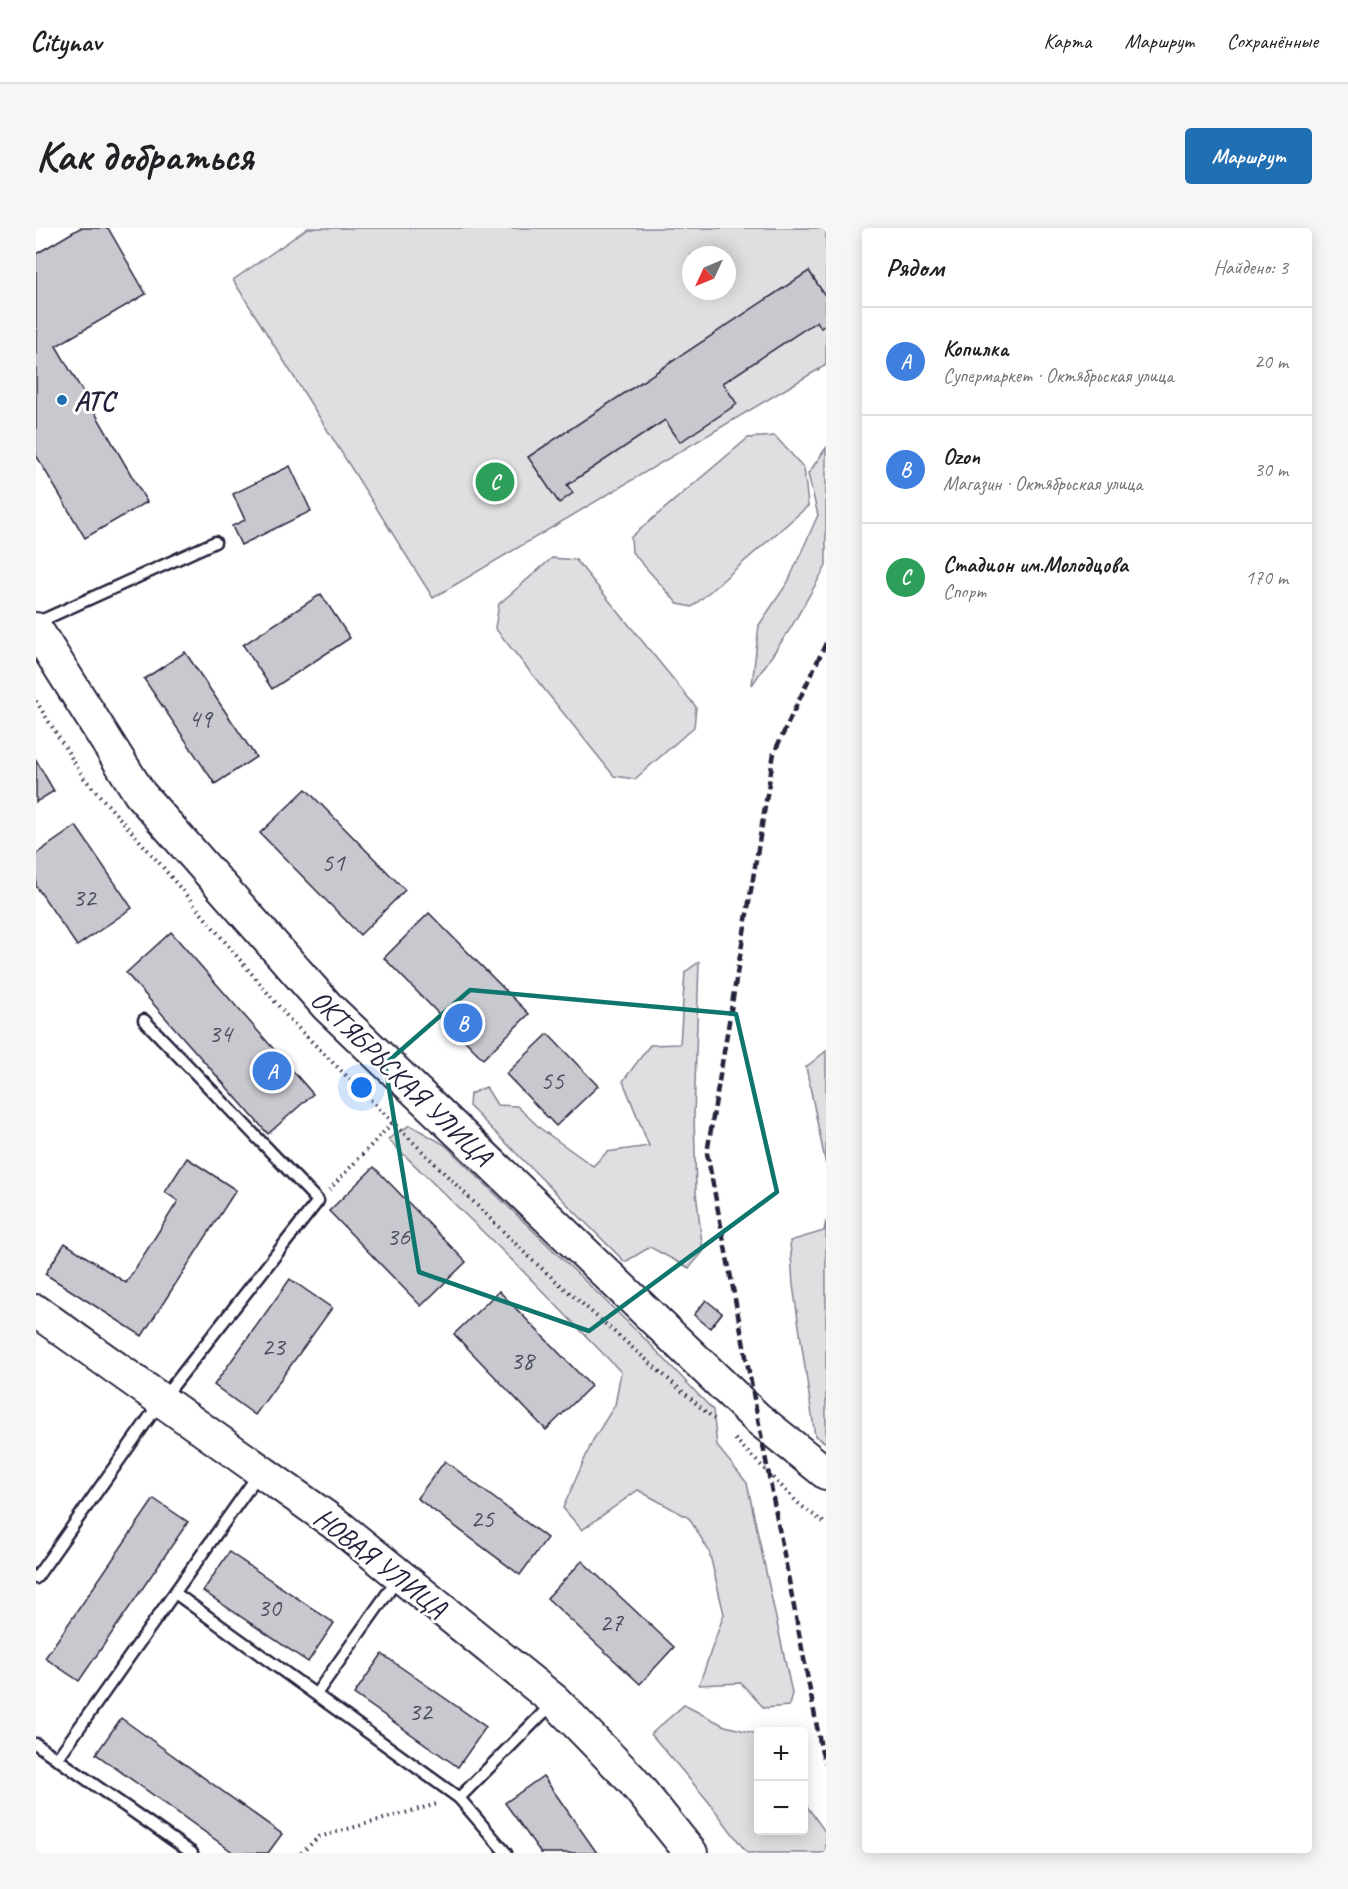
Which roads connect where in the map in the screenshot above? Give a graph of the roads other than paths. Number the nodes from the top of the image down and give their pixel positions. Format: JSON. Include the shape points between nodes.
{"nodes":[{"id":1,"x":215,"y":542,"type":"dead end"},
{"id":2,"x":36,"y":623,"type":"edge"},
{"id":3,"x":36,"y":629,"type":"edge"},
{"id":4,"x":144,"y":1020,"type":"dead end"},
{"id":5,"x":36,"y":1311,"type":"edge"},
{"id":6,"x":161,"y":1401,"type":"junction"},
{"id":7,"x":261,"y":1471,"type":"junction"},
{"id":8,"x":826,"y":1473,"type":"edge"},
{"id":9,"x":401,"y":1575,"type":"junction"},
{"id":10,"x":36,"y":1578,"type":"edge"},
{"id":11,"x":175,"y":1593,"type":"junction"},
{"id":12,"x":316,"y":1694,"type":"junction"},
{"id":13,"x":555,"y":1701,"type":"junction"},
{"id":14,"x":36,"y":1744,"type":"edge"},
{"id":15,"x":57,"y":1759,"type":"junction"},
{"id":16,"x":459,"y":1798,"type":"junction"},
{"id":17,"x":192,"y":1853,"type":"edge"},
{"id":18,"x":506,"y":1853,"type":"edge"},
{"id":19,"x":691,"y":1853,"type":"edge"}],
"edges":[{"from":1,"to":2,"type":"lane"},
{"from":3,"to":8,"type":"main road","name":"ОКТЯБРЬСКАЯ УЛИЦА","via":[[140,794],[327,1006],[757,1418]]},
{"from":4,"to":6,"type":"lane","via":[[318,1201]]},
{"from":5,"to":6,"type":"main road","name":"НОВАЯ УЛИЦА"},
{"from":6,"to":7,"type":"main road","name":"НОВАЯ УЛИЦА"},
{"from":6,"to":10,"type":"lane"},
{"from":7,"to":9,"type":"main road","name":"НОВАЯ УЛИЦА"},
{"from":7,"to":11,"type":"lane"},
{"from":9,"to":12,"type":"lane"},
{"from":9,"to":13,"type":"main road","name":"НОВАЯ УЛИЦА"},
{"from":11,"to":12,"type":"lane"},
{"from":11,"to":15,"type":"lane"},
{"from":12,"to":16,"type":"lane"},
{"from":13,"to":16,"type":"lane"},
{"from":13,"to":19,"type":"main road","name":"НОВАЯ УЛИЦА","via":[[632,1780]]},
{"from":14,"to":15,"type":"lane"},
{"from":15,"to":17,"type":"lane"},
{"from":16,"to":18,"type":"lane"}]}
